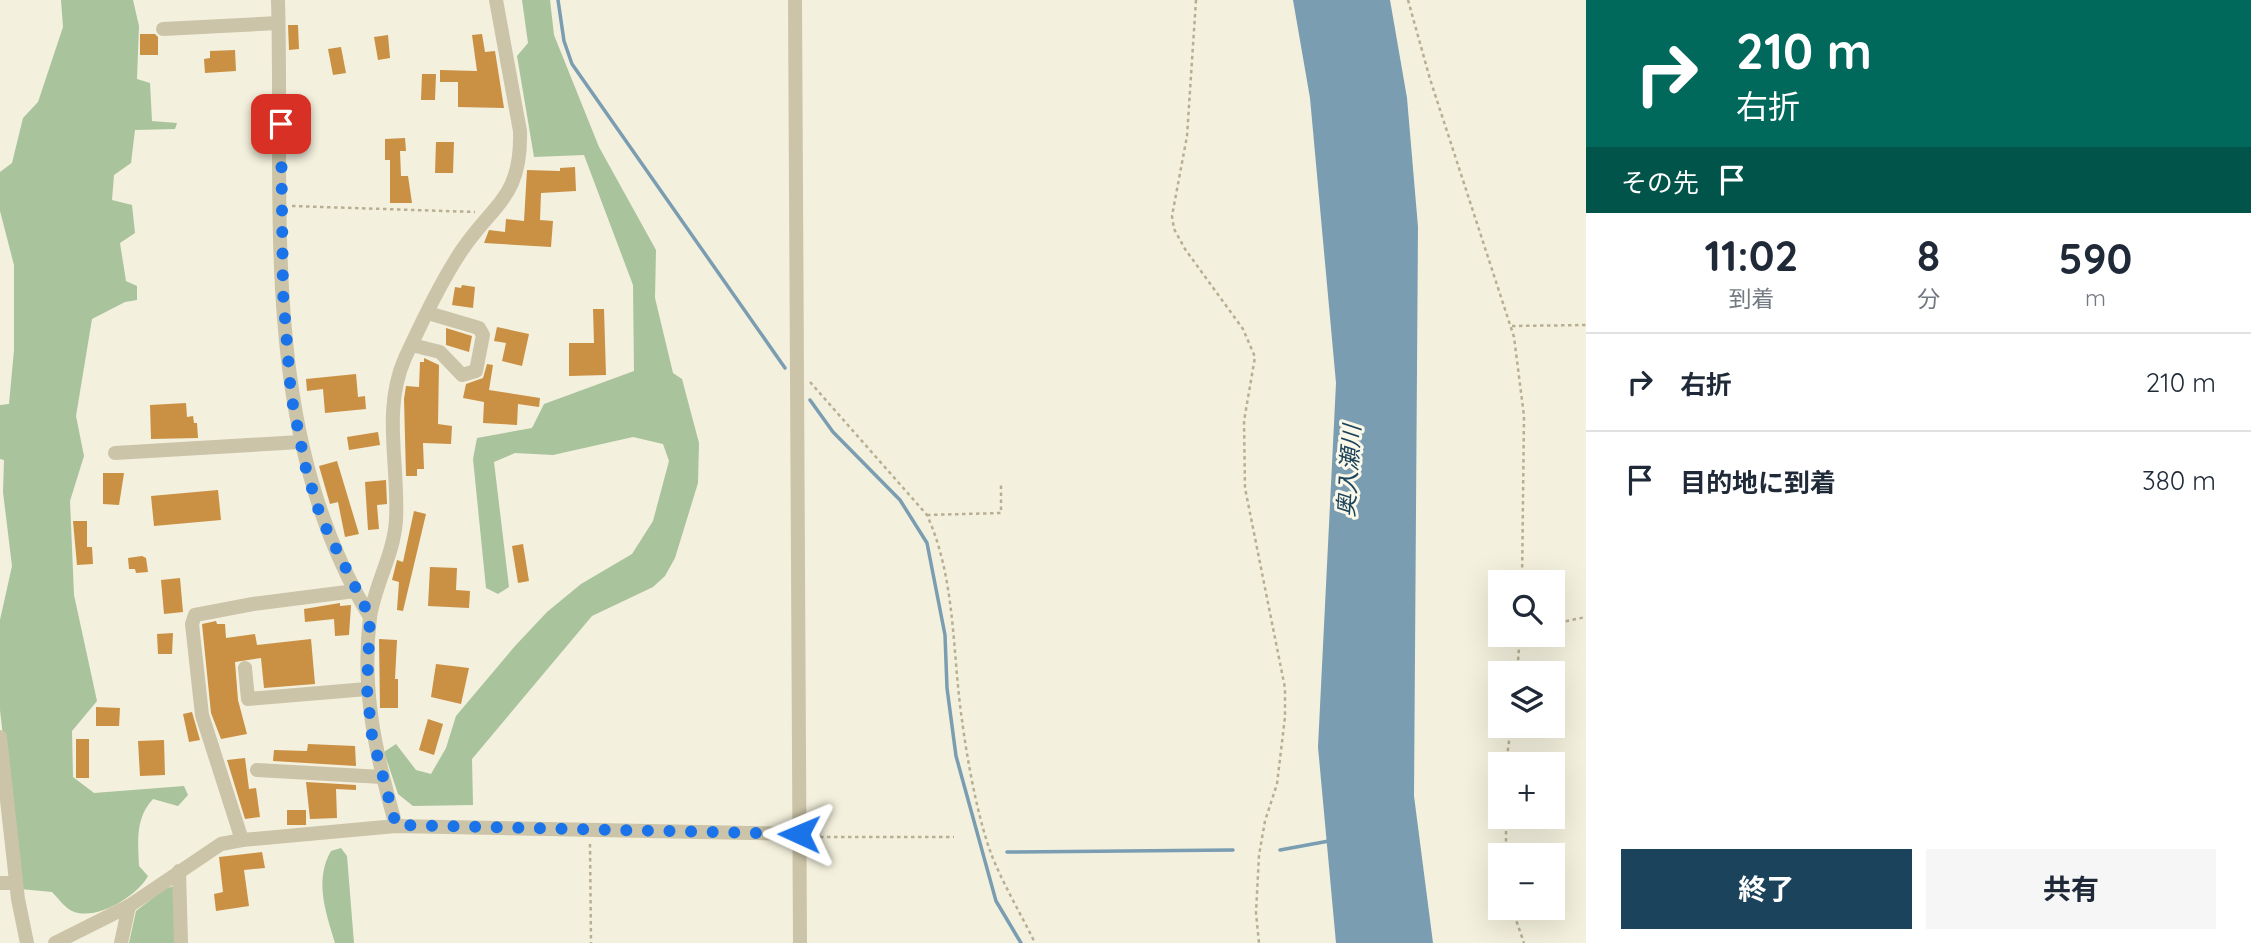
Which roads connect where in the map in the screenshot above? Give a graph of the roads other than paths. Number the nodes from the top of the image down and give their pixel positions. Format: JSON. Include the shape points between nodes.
{"nodes":[{"id":1,"x":278,"y":0,"type":"edge"},
{"id":2,"x":496,"y":0,"type":"edge"},
{"id":3,"x":795,"y":0,"type":"edge"},
{"id":4,"x":278,"y":23,"type":"junction"},
{"id":5,"x":163,"y":29,"type":"dead end"},
{"id":6,"x":428,"y":313,"type":"junction"},
{"id":7,"x":412,"y":345,"type":"junction"},
{"id":8,"x":300,"y":442,"type":"junction"},
{"id":9,"x":115,"y":453,"type":"dead end"},
{"id":10,"x":355,"y":591,"type":"junction"},
{"id":11,"x":370,"y":617,"type":"junction"},
{"id":12,"x":245,"y":668,"type":"dead end"},
{"id":13,"x":367,"y":689,"type":"junction"},
{"id":14,"x":0,"y":737,"type":"edge"},
{"id":15,"x":257,"y":770,"type":"dead end"},
{"id":16,"x":382,"y":777,"type":"junction"},
{"id":17,"x":4,"y":819,"type":"edge"},
{"id":18,"x":396,"y":825,"type":"junction"},
{"id":19,"x":799,"y":836,"type":"junction"},
{"id":20,"x":242,"y":840,"type":"junction"},
{"id":21,"x":179,"y":871,"type":"junction"},
{"id":22,"x":0,"y":883,"type":"edge"},
{"id":23,"x":16,"y":883,"type":"junction"},
{"id":24,"x":130,"y":906,"type":"junction"},
{"id":25,"x":27,"y":943,"type":"edge"},
{"id":26,"x":55,"y":943,"type":"edge"},
{"id":27,"x":121,"y":943,"type":"edge"},
{"id":28,"x":181,"y":943,"type":"edge"},
{"id":29,"x":800,"y":943,"type":"edge"}],
"edges":[{"from":1,"to":4,"type":"street"},
{"from":2,"to":6,"type":"street","via":[[521,153],[512,187],[461,251]]},
{"from":3,"to":19,"type":"street"},
{"from":4,"to":5,"type":"street"},
{"from":4,"to":8,"type":"street","via":[[287,358]]},
{"from":6,"to":7,"type":"street"},
{"from":6,"to":7,"type":"street","via":[[479,328],[483,335],[476,372],[462,375],[440,352]]},
{"from":7,"to":11,"type":"street","via":[[392,402],[396,524]]},
{"from":8,"to":9,"type":"street"},
{"from":8,"to":10,"type":"street","via":[[321,518]]},
{"from":10,"to":11,"type":"street"},
{"from":10,"to":20,"type":"street","via":[[195,615],[192,624],[201,708]]},
{"from":11,"to":13,"type":"street"},
{"from":12,"to":13,"type":"street","via":[[248,699]]},
{"from":13,"to":16,"type":"street"},
{"from":14,"to":17,"type":"street"},
{"from":15,"to":16,"type":"street"},
{"from":16,"to":18,"type":"street"},
{"from":17,"to":23,"type":"street"},
{"from":18,"to":19,"type":"street"},
{"from":18,"to":20,"type":"street"},
{"from":19,"to":29,"type":"street"},
{"from":20,"to":21,"type":"street","via":[[221,844]]},
{"from":21,"to":24,"type":"street"},
{"from":21,"to":28,"type":"street"},
{"from":22,"to":23,"type":"street"},
{"from":23,"to":25,"type":"street"},
{"from":24,"to":26,"type":"street"},
{"from":24,"to":27,"type":"street"}]}
